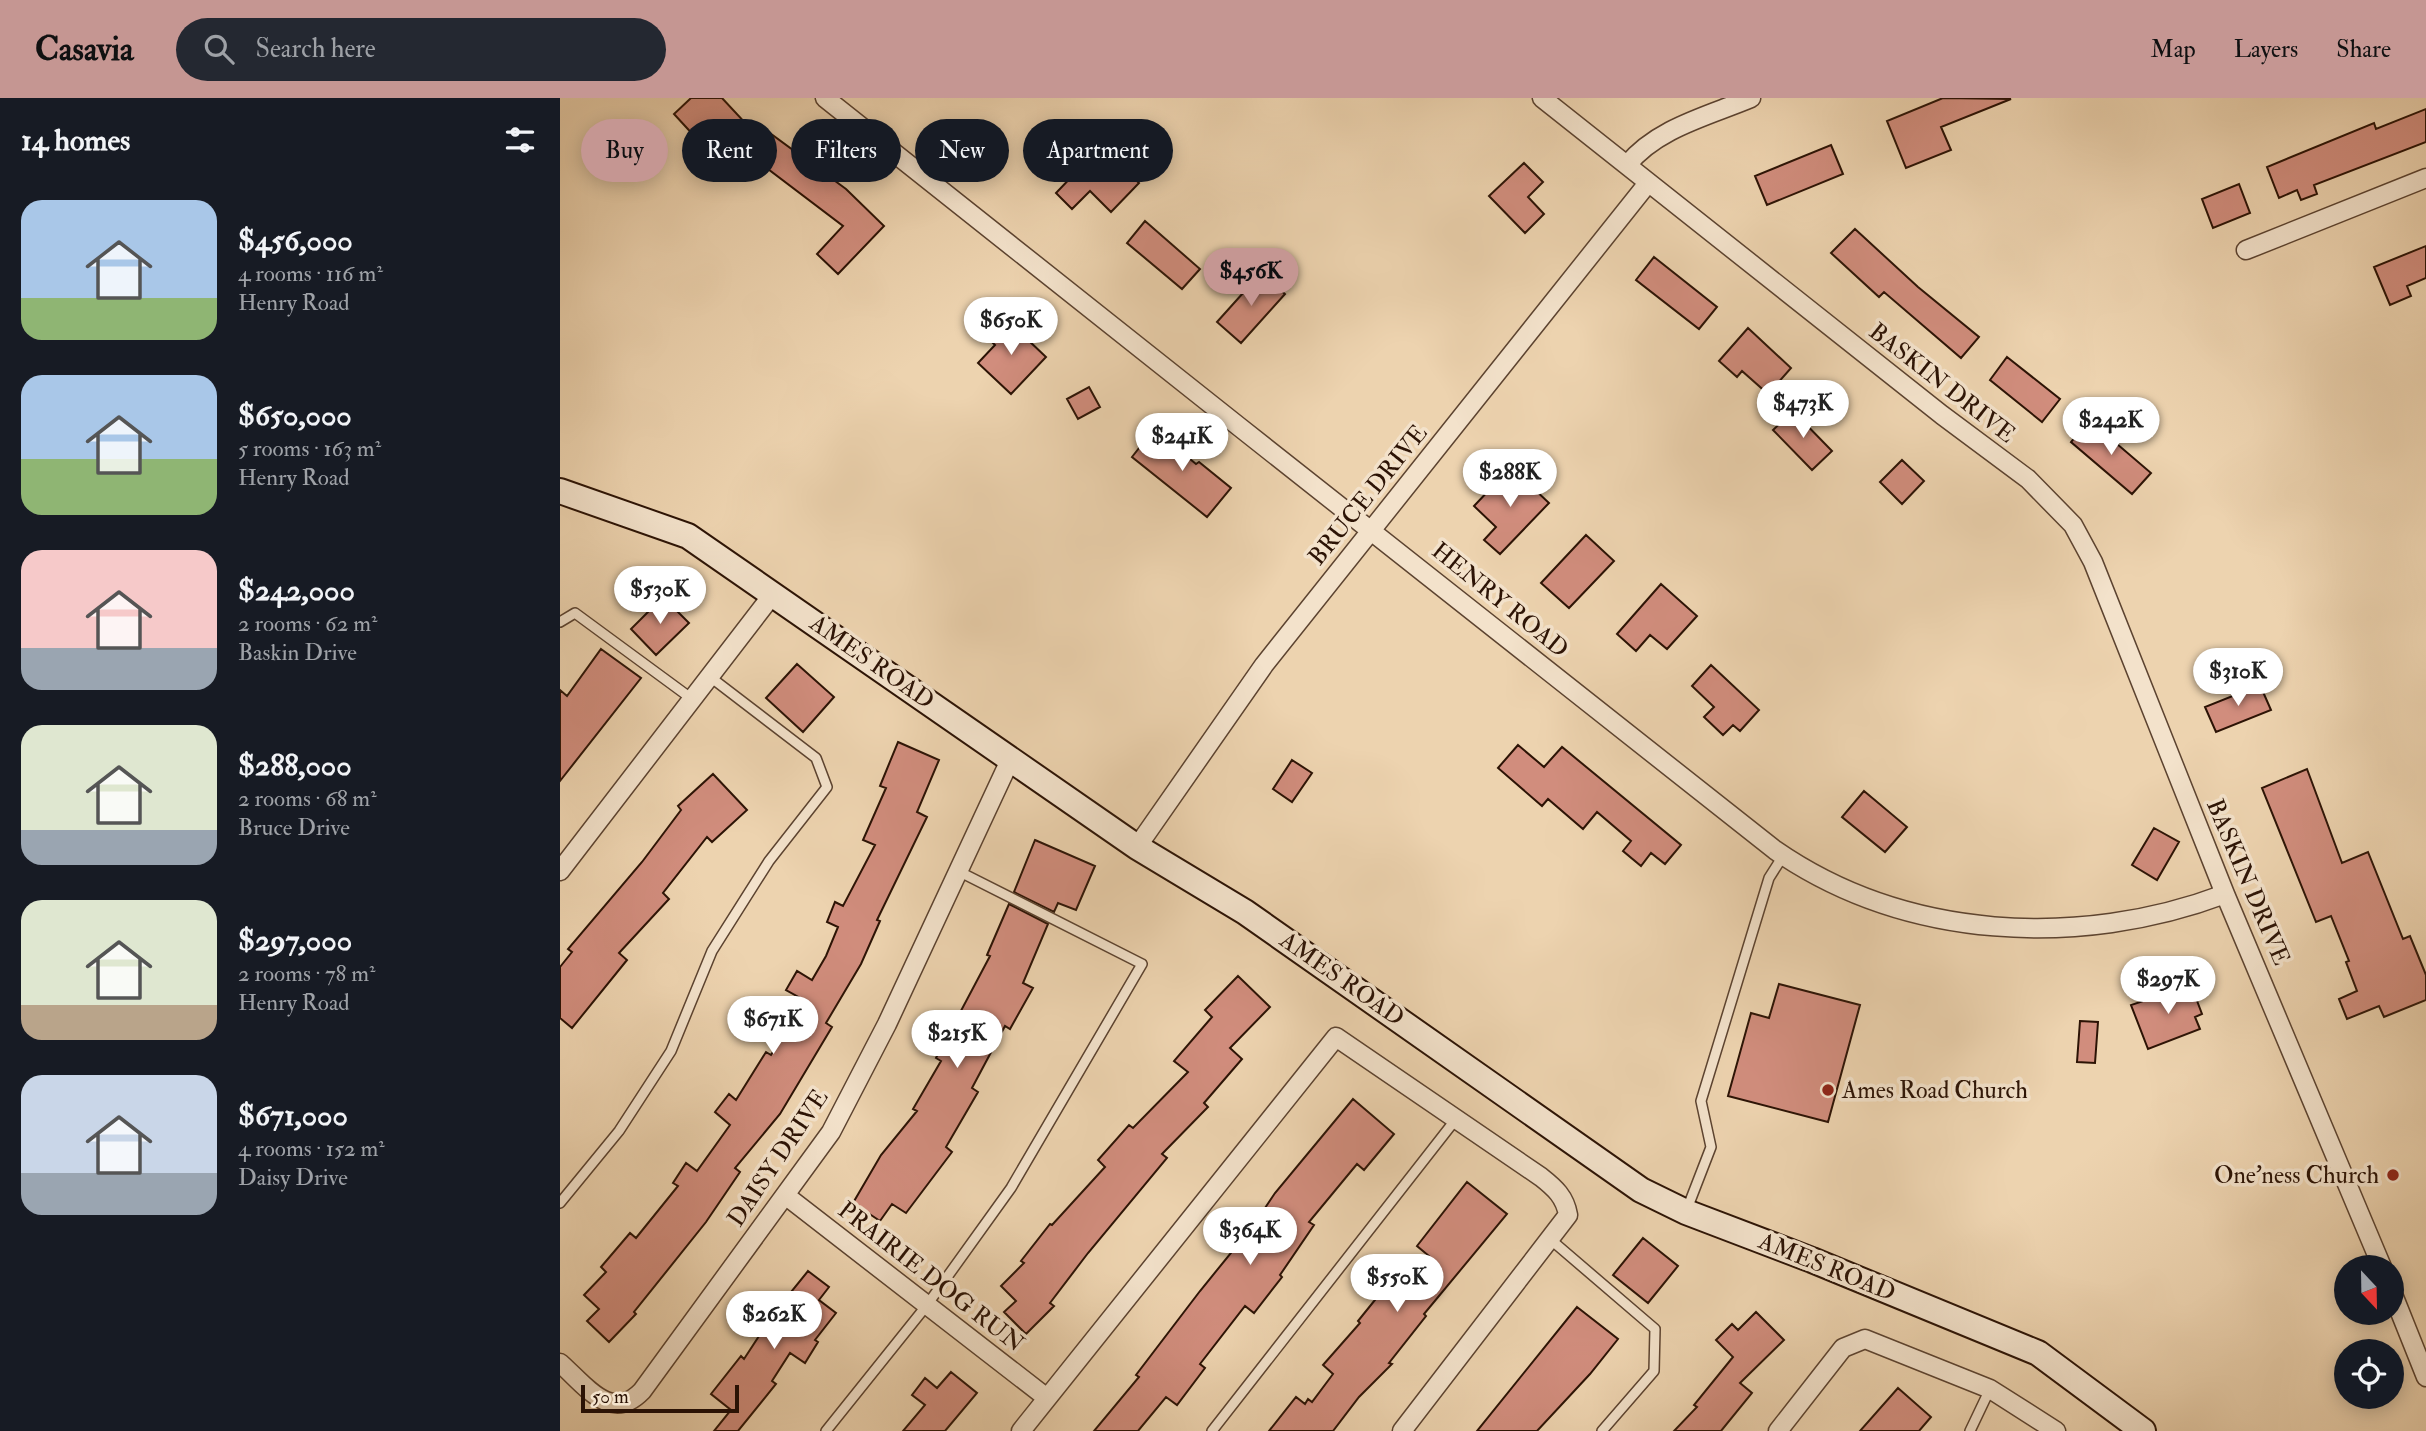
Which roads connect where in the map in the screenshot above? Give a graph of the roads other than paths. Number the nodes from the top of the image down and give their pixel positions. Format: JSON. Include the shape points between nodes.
{"nodes":[{"id":1,"x":825,"y":98,"type":"edge"},
{"id":2,"x":1542,"y":98,"type":"edge"},
{"id":3,"x":1751,"y":98,"type":"edge"},
{"id":4,"x":1627,"y":165,"type":"junction"},
{"id":5,"x":2426,"y":177,"type":"edge"},
{"id":6,"x":1648,"y":183,"type":"junction"},
{"id":7,"x":2246,"y":250,"type":"dead end"},
{"id":8,"x":560,"y":491,"type":"edge"},
{"id":9,"x":1373,"y":530,"type":"junction"},
{"id":10,"x":772,"y":593,"type":"junction"},
{"id":11,"x":560,"y":622,"type":"edge"},
{"id":12,"x":709,"y":676,"type":"junction"},
{"id":13,"x":692,"y":699,"type":"junction"},
{"id":14,"x":1011,"y":758,"type":"junction"},
{"id":15,"x":1137,"y":847,"type":"junction"},
{"id":16,"x":1783,"y":856,"type":"junction"},
{"id":17,"x":560,"y":872,"type":"edge"},
{"id":18,"x":958,"y":872,"type":"junction"},
{"id":19,"x":2225,"y":894,"type":"junction"},
{"id":20,"x":1456,"y":1119,"type":"junction"},
{"id":21,"x":785,"y":1195,"type":"junction"},
{"id":22,"x":560,"y":1203,"type":"edge"},
{"id":23,"x":1686,"y":1212,"type":"junction"},
{"id":24,"x":1550,"y":1239,"type":"junction"},
{"id":25,"x":2377,"y":1255,"type":"edge"},
{"id":26,"x":927,"y":1305,"type":"junction"},
{"id":27,"x":2404,"y":1322,"type":"edge"},
{"id":28,"x":560,"y":1363,"type":"edge"},
{"id":29,"x":2426,"y":1377,"type":"edge"},
{"id":30,"x":1990,"y":1389,"type":"junction"},
{"id":31,"x":1047,"y":1398,"type":"junction"},
{"id":32,"x":826,"y":1431,"type":"edge"},
{"id":33,"x":1021,"y":1431,"type":"edge"},
{"id":34,"x":1212,"y":1431,"type":"edge"},
{"id":35,"x":1402,"y":1431,"type":"edge"},
{"id":36,"x":1602,"y":1431,"type":"edge"},
{"id":37,"x":1778,"y":1431,"type":"edge"},
{"id":38,"x":1970,"y":1431,"type":"edge"},
{"id":39,"x":2056,"y":1431,"type":"edge"},
{"id":40,"x":2143,"y":1431,"type":"edge"}],
"edges":[{"from":1,"to":9,"type":"street","name":"HENRY ROAD"},
{"from":2,"to":4,"type":"street","name":"BASKIN DRIVE"},
{"from":3,"to":4,"type":"street","via":[[1666,132],[1642,147]]},
{"from":4,"to":6,"type":"street","name":"BASKIN DRIVE"},
{"from":5,"to":7,"type":"street"},
{"from":6,"to":9,"type":"street","name":"BRUCE DRIVE"},
{"from":6,"to":19,"type":"street","name":"BASKIN DRIVE","via":[[2028,480],[2073,525],[2093,562]]},
{"from":8,"to":10,"type":"street","name":"AMES ROAD","via":[[688,536]]},
{"from":9,"to":15,"type":"street","name":"BRUCE DRIVE","via":[[1264,665]]},
{"from":9,"to":16,"type":"street","name":"HENRY ROAD"},
{"from":10,"to":12,"type":"street"},
{"from":10,"to":14,"type":"street","name":"AMES ROAD"},
{"from":11,"to":13,"type":"lane","via":[[575,612]]},
{"from":12,"to":13,"type":"street"},
{"from":12,"to":22,"type":"lane","via":[[816,758],[827,788],[769,861],[712,951],[671,1051],[619,1131]]},
{"from":13,"to":17,"type":"street"},
{"from":14,"to":15,"type":"street","name":"AMES ROAD"},
{"from":14,"to":18,"type":"street","name":"DAISY DRIVE"},
{"from":15,"to":23,"type":"street","name":"AMES ROAD","via":[[1245,912],[1641,1190]]},
{"from":16,"to":19,"type":"street","name":"HENRY ROAD","via":[[1835,887],[1886,905],[1995,926],[2105,925],[2186,909]]},
{"from":16,"to":23,"type":"lane","via":[[1769,878],[1701,1101],[1711,1147]]},
{"from":18,"to":21,"type":"street","name":"DAISY DRIVE","via":[[831,1132]]},
{"from":18,"to":26,"type":"lane","via":[[1142,964],[1011,1188]]},
{"from":19,"to":25,"type":"street","name":"BASKIN DRIVE"},
{"from":20,"to":24,"type":"street","via":[[1558,1190],[1568,1215]]},
{"from":20,"to":31,"type":"street","via":[[1336,1037]]},
{"from":20,"to":34,"type":"lane"},
{"from":21,"to":26,"type":"street","name":"PRAIRIE DOG RUN"},
{"from":21,"to":28,"type":"street","name":"DAISY DRIVE","via":[[632,1401],[619,1406],[604,1401]]},
{"from":23,"to":40,"type":"street","name":"AMES ROAD","via":[[2038,1353]]},
{"from":24,"to":35,"type":"street"},
{"from":24,"to":36,"type":"lane","via":[[1655,1329],[1654,1371]]},
{"from":26,"to":31,"type":"street","name":"PRAIRIE DOG RUN"},
{"from":26,"to":32,"type":"lane"},
{"from":27,"to":29,"type":"street"},
{"from":30,"to":37,"type":"street","via":[[1865,1339],[1843,1348]]},
{"from":30,"to":38,"type":"lane"},
{"from":30,"to":39,"type":"street"},
{"from":31,"to":33,"type":"street"}]}
